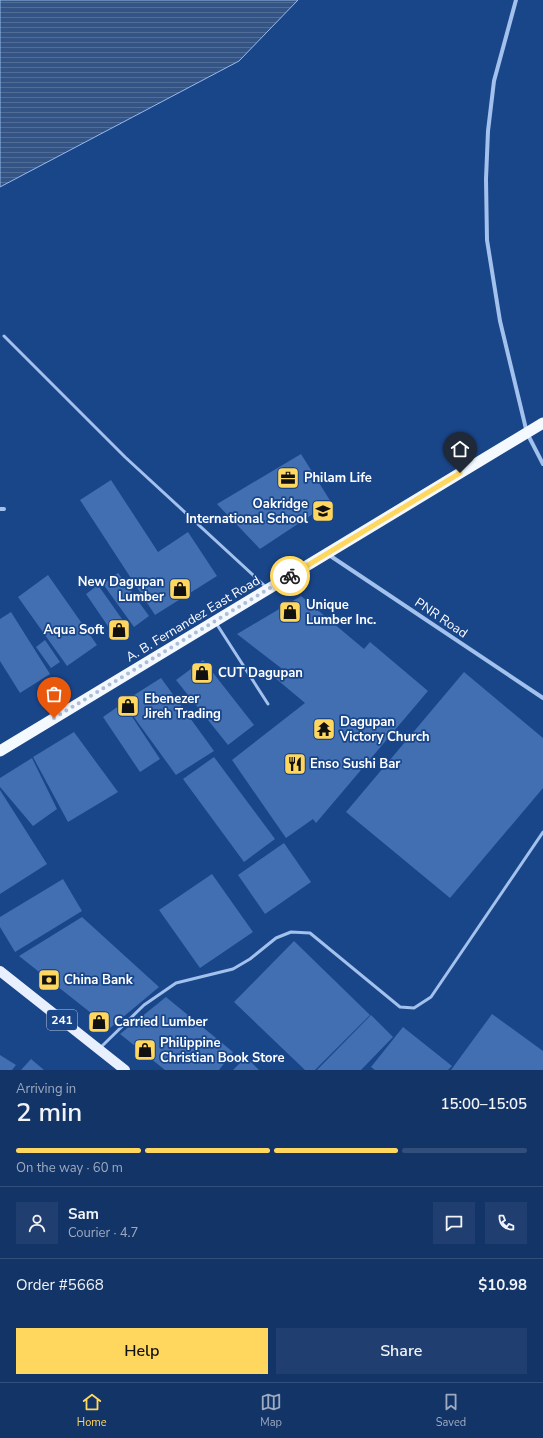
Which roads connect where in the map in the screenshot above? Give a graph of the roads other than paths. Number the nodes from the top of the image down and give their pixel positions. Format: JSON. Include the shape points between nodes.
{"nodes":[{"id":1,"x":516,"y":0,"type":"edge"},
{"id":2,"x":4,"y":336,"type":"dead end"},
{"id":3,"x":543,"y":423,"type":"edge"},
{"id":4,"x":527,"y":433,"type":"junction"},
{"id":5,"x":543,"y":464,"type":"edge"},
{"id":6,"x":328,"y":554,"type":"junction"},
{"id":7,"x":269,"y":589,"type":"junction"},
{"id":8,"x":215,"y":621,"type":"junction"},
{"id":9,"x":543,"y":698,"type":"edge"},
{"id":10,"x":268,"y":704,"type":"dead end"},
{"id":11,"x":0,"y":751,"type":"edge"},
{"id":12,"x":543,"y":832,"type":"edge"},
{"id":13,"x":0,"y":971,"type":"edge"},
{"id":14,"x":99,"y":1049,"type":"junction"},
{"id":15,"x":125,"y":1070,"type":"edge"}],
"edges":[{"from":1,"to":4,"type":"street","via":[[494,81],[486,179],[487,240],[500,321]]},
{"from":2,"to":7,"type":"lane","via":[[125,457]]},
{"from":3,"to":4,"type":"highway","name":"A. B. Fernandez East Road"},
{"from":4,"to":5,"type":"street"},
{"from":4,"to":6,"type":"highway","name":"A. B. Fernandez East Road"},
{"from":6,"to":7,"type":"highway","name":"A. B. Fernandez East Road"},
{"from":6,"to":9,"type":"street","name":"PNR Road"},
{"from":7,"to":8,"type":"highway","name":"A. B. Fernandez East Road"},
{"from":8,"to":10,"type":"lane"},
{"from":8,"to":11,"type":"highway","name":"A. B. Fernandez East Road"},
{"from":12,"to":14,"type":"lane","via":[[431,997],[414,1008],[400,1007],[310,933],[291,932],[276,938],[233,969],[176,983],[144,1006]]},
{"from":13,"to":14,"type":"main road","number":"241"},
{"from":14,"to":15,"type":"main road","number":"241"}]}
